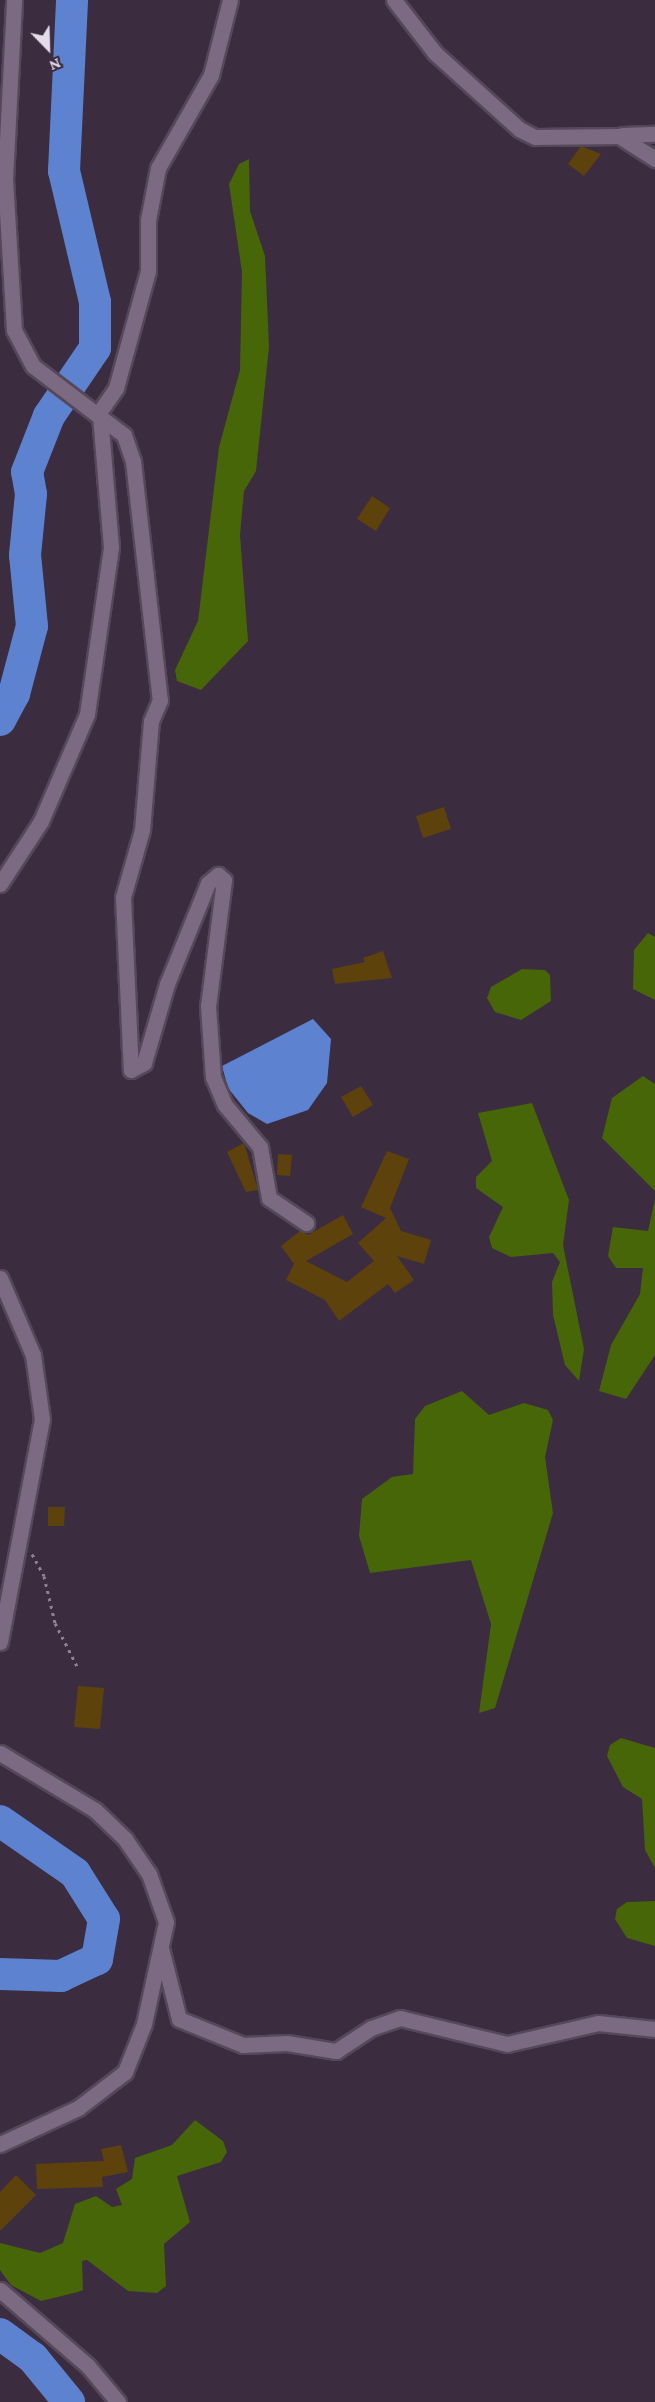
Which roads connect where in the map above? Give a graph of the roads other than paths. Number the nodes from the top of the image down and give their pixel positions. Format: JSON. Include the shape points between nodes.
{"nodes":[{"id":1,"x":14,"y":0,"type":"edge"},
{"id":2,"x":230,"y":0,"type":"edge"},
{"id":3,"x":394,"y":0,"type":"edge"},
{"id":4,"x":655,"y":134,"type":"edge"},
{"id":5,"x":619,"y":136,"type":"junction"},
{"id":6,"x":655,"y":159,"type":"edge"},
{"id":7,"x":99,"y":416,"type":"junction"},
{"id":8,"x":0,"y":884,"type":"edge"},
{"id":9,"x":306,"y":1223,"type":"dead end"},
{"id":10,"x":0,"y":1278,"type":"edge"},
{"id":11,"x":0,"y":1642,"type":"edge"},
{"id":12,"x":0,"y":1753,"type":"edge"},
{"id":13,"x":161,"y":1948,"type":"junction"},
{"id":14,"x":655,"y":2028,"type":"edge"},
{"id":15,"x":0,"y":2144,"type":"edge"},
{"id":16,"x":0,"y":2290,"type":"edge"},
{"id":17,"x":118,"y":2402,"type":"edge"}],
"edges":[{"from":1,"to":7,"type":"street","via":[[5,180],[9,304],[23,352],[48,378],[81,398]]},
{"from":2,"to":7,"type":"street","via":[[211,75],[158,168],[148,220],[148,270],[116,388]]},
{"from":3,"to":5,"type":"street","via":[[435,53],[519,129],[535,137]]},
{"from":4,"to":5,"type":"street"},
{"from":5,"to":6,"type":"street"},
{"from":7,"to":8,"type":"street","via":[[111,547],[97,671],[70,761],[41,821]]},
{"from":7,"to":9,"type":"street","via":[[124,435],[133,461],[160,700],[151,721],[142,830],[123,897],[131,1070],[144,1063],[167,984],[208,883],[218,875],[224,880],[208,1006],[213,1077],[225,1105],[260,1147],[269,1198]]},
{"from":10,"to":11,"type":"street","via":[[40,1382],[37,1460]]},
{"from":12,"to":13,"type":"street","via":[[95,1810],[124,1839],[163,1906]]},
{"from":13,"to":14,"type":"street","via":[[179,2019],[243,2045],[287,2043],[336,2051],[371,2028],[400,2018],[507,2044],[598,2023]]},
{"from":13,"to":15,"type":"street","via":[[144,2024],[125,2072],[78,2109]]},
{"from":16,"to":17,"type":"street","via":[[88,2366]]}]}
